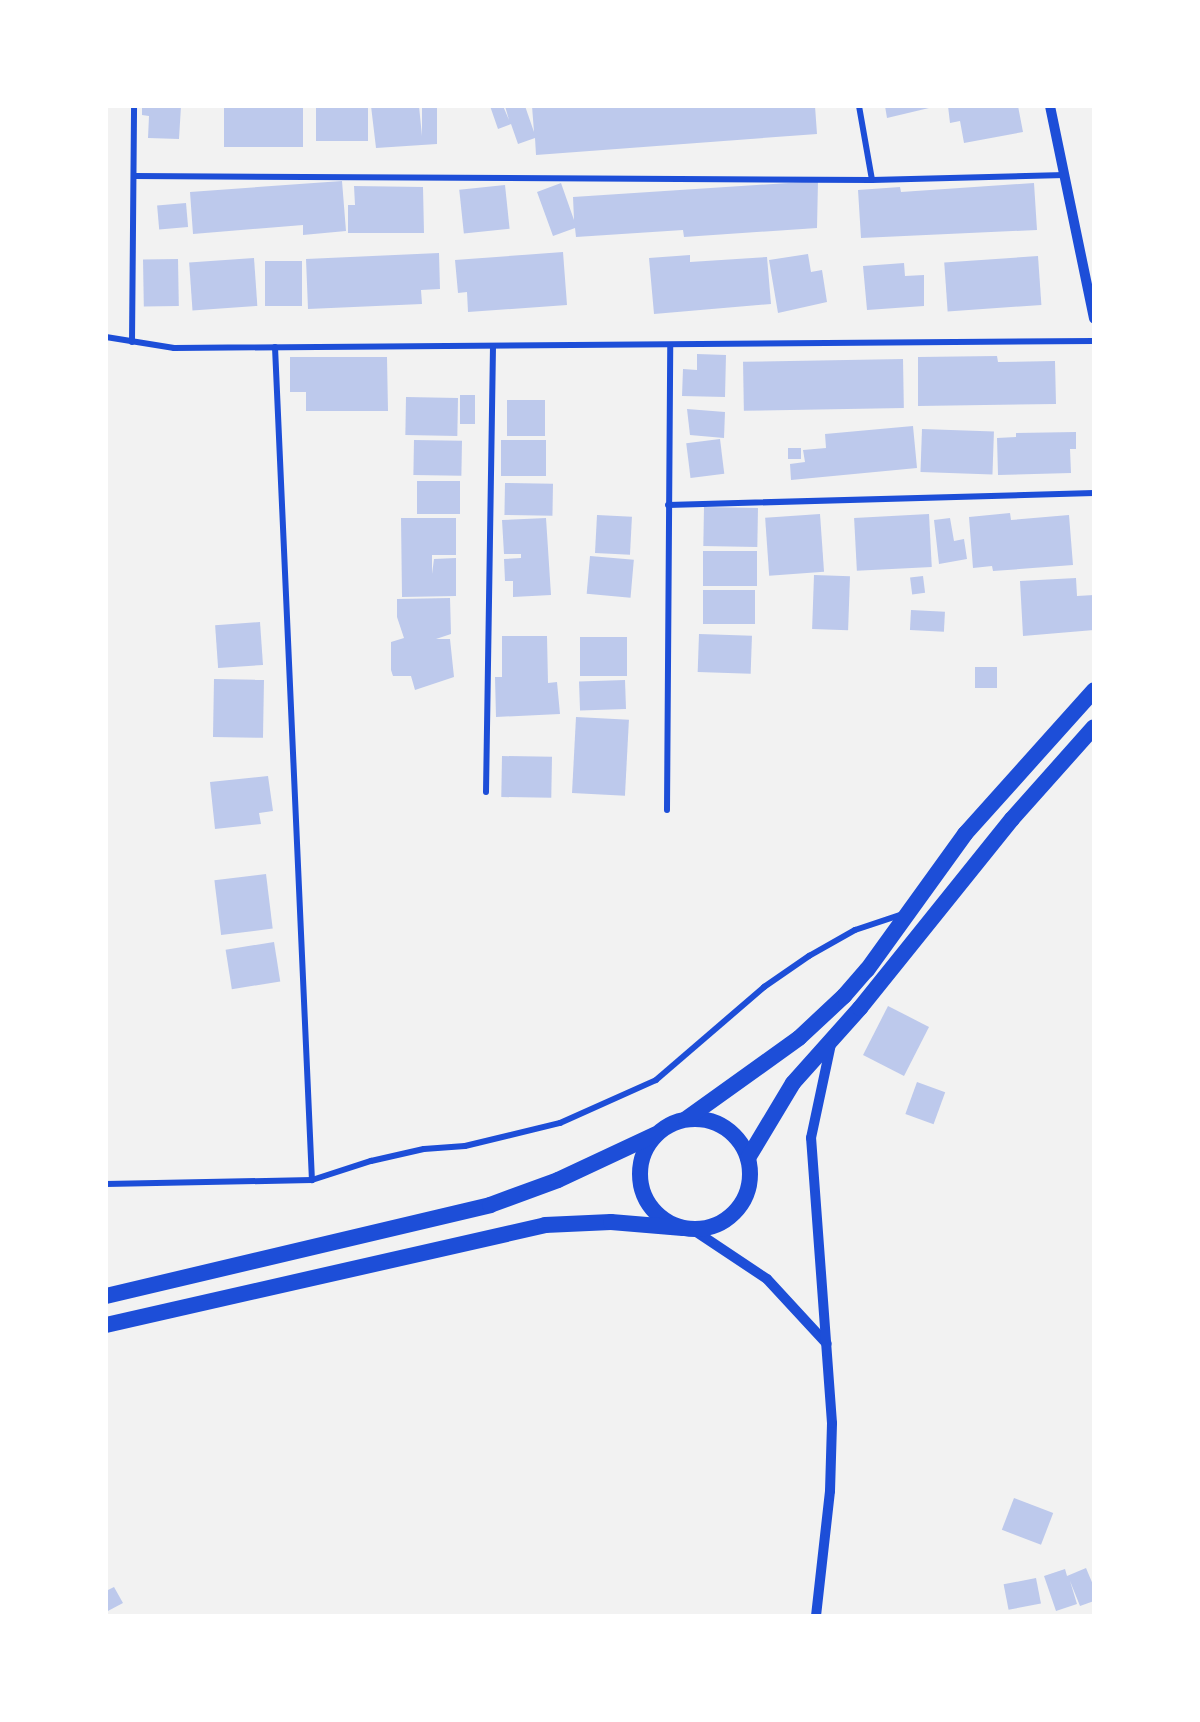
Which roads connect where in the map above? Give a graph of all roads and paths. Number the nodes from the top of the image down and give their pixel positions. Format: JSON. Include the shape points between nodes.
{"nodes":[{"id":1,"x":134,"y":106,"type":"edge"},
{"id":2,"x":859,"y":106,"type":"edge"},
{"id":3,"x":1050,"y":106,"type":"edge"},
{"id":4,"x":1065,"y":175,"type":"junction"},
{"id":5,"x":134,"y":176,"type":"junction"},
{"id":6,"x":872,"y":180,"type":"junction"},
{"id":7,"x":1094,"y":318,"type":"edge"},
{"id":8,"x":106,"y":337,"type":"edge"},
{"id":9,"x":1094,"y":341,"type":"edge"},
{"id":10,"x":132,"y":342,"type":"junction"},
{"id":11,"x":669,"y":345,"type":"junction"},
{"id":12,"x":493,"y":346,"type":"junction"},
{"id":13,"x":275,"y":347,"type":"junction"},
{"id":14,"x":1094,"y":493,"type":"edge"},
{"id":15,"x":668,"y":505,"type":"junction"},
{"id":16,"x":1094,"y":690,"type":"edge"},
{"id":17,"x":1094,"y":727,"type":"edge"},
{"id":18,"x":486,"y":792,"type":"dead end"},
{"id":19,"x":667,"y":810,"type":"dead end"},
{"id":20,"x":909,"y":912,"type":"junction"},
{"id":21,"x":832,"y":1038,"type":"junction"},
{"id":22,"x":686,"y":1119,"type":"junction"},
{"id":23,"x":656,"y":1134,"type":"junction"},
{"id":24,"x":748,"y":1158,"type":"junction"},
{"id":25,"x":312,"y":1180,"type":"junction"},
{"id":26,"x":106,"y":1184,"type":"edge"},
{"id":27,"x":688,"y":1228,"type":"junction"},
{"id":28,"x":106,"y":1296,"type":"edge"},
{"id":29,"x":106,"y":1325,"type":"edge"},
{"id":30,"x":827,"y":1344,"type":"junction"},
{"id":31,"x":816,"y":1616,"type":"edge"}],
"edges":[{"from":1,"to":5,"type":"street"},
{"from":2,"to":6,"type":"street"},
{"from":3,"to":4,"type":"street"},
{"from":4,"to":6,"type":"street"},
{"from":4,"to":7,"type":"street"},
{"from":5,"to":6,"type":"street"},
{"from":5,"to":10,"type":"street"},
{"from":8,"to":10,"type":"street"},
{"from":9,"to":11,"type":"street"},
{"from":10,"to":13,"type":"street","via":[[174,348]]},
{"from":11,"to":12,"type":"street"},
{"from":11,"to":15,"type":"street"},
{"from":12,"to":13,"type":"street"},
{"from":12,"to":18,"type":"street"},
{"from":13,"to":25,"type":"street"},
{"from":14,"to":15,"type":"street"},
{"from":15,"to":19,"type":"street"},
{"from":16,"to":20,"type":"highway","via":[[994,799]]},
{"from":17,"to":21,"type":"highway"},
{"from":20,"to":22,"type":"highway","via":[[867,970],[821,1019]]},
{"from":20,"to":25,"type":"street","via":[[855,930],[809,956],[764,987],[656,1080],[623,1097],[560,1123],[465,1146],[424,1149],[371,1161]]},
{"from":21,"to":24,"type":"highway","via":[[793,1083]]},
{"from":21,"to":30,"type":"street","via":[[815,1112],[811,1163]]},
{"from":22,"to":23,"type":"highway"},
{"from":22,"to":24,"type":"highway","via":[[717,1123],[731,1131]]},
{"from":23,"to":27,"type":"highway","via":[[640,1164],[645,1197],[667,1222]]},
{"from":23,"to":28,"type":"highway","via":[[558,1180],[490,1204]]},
{"from":24,"to":27,"type":"highway","via":[[751,1175],[739,1208],[710,1227]]},
{"from":25,"to":26,"type":"street"},
{"from":27,"to":29,"type":"highway","via":[[610,1222],[545,1225]]},
{"from":27,"to":30,"type":"street","via":[[767,1279]]},
{"from":30,"to":31,"type":"street","via":[[832,1460]]}]}
